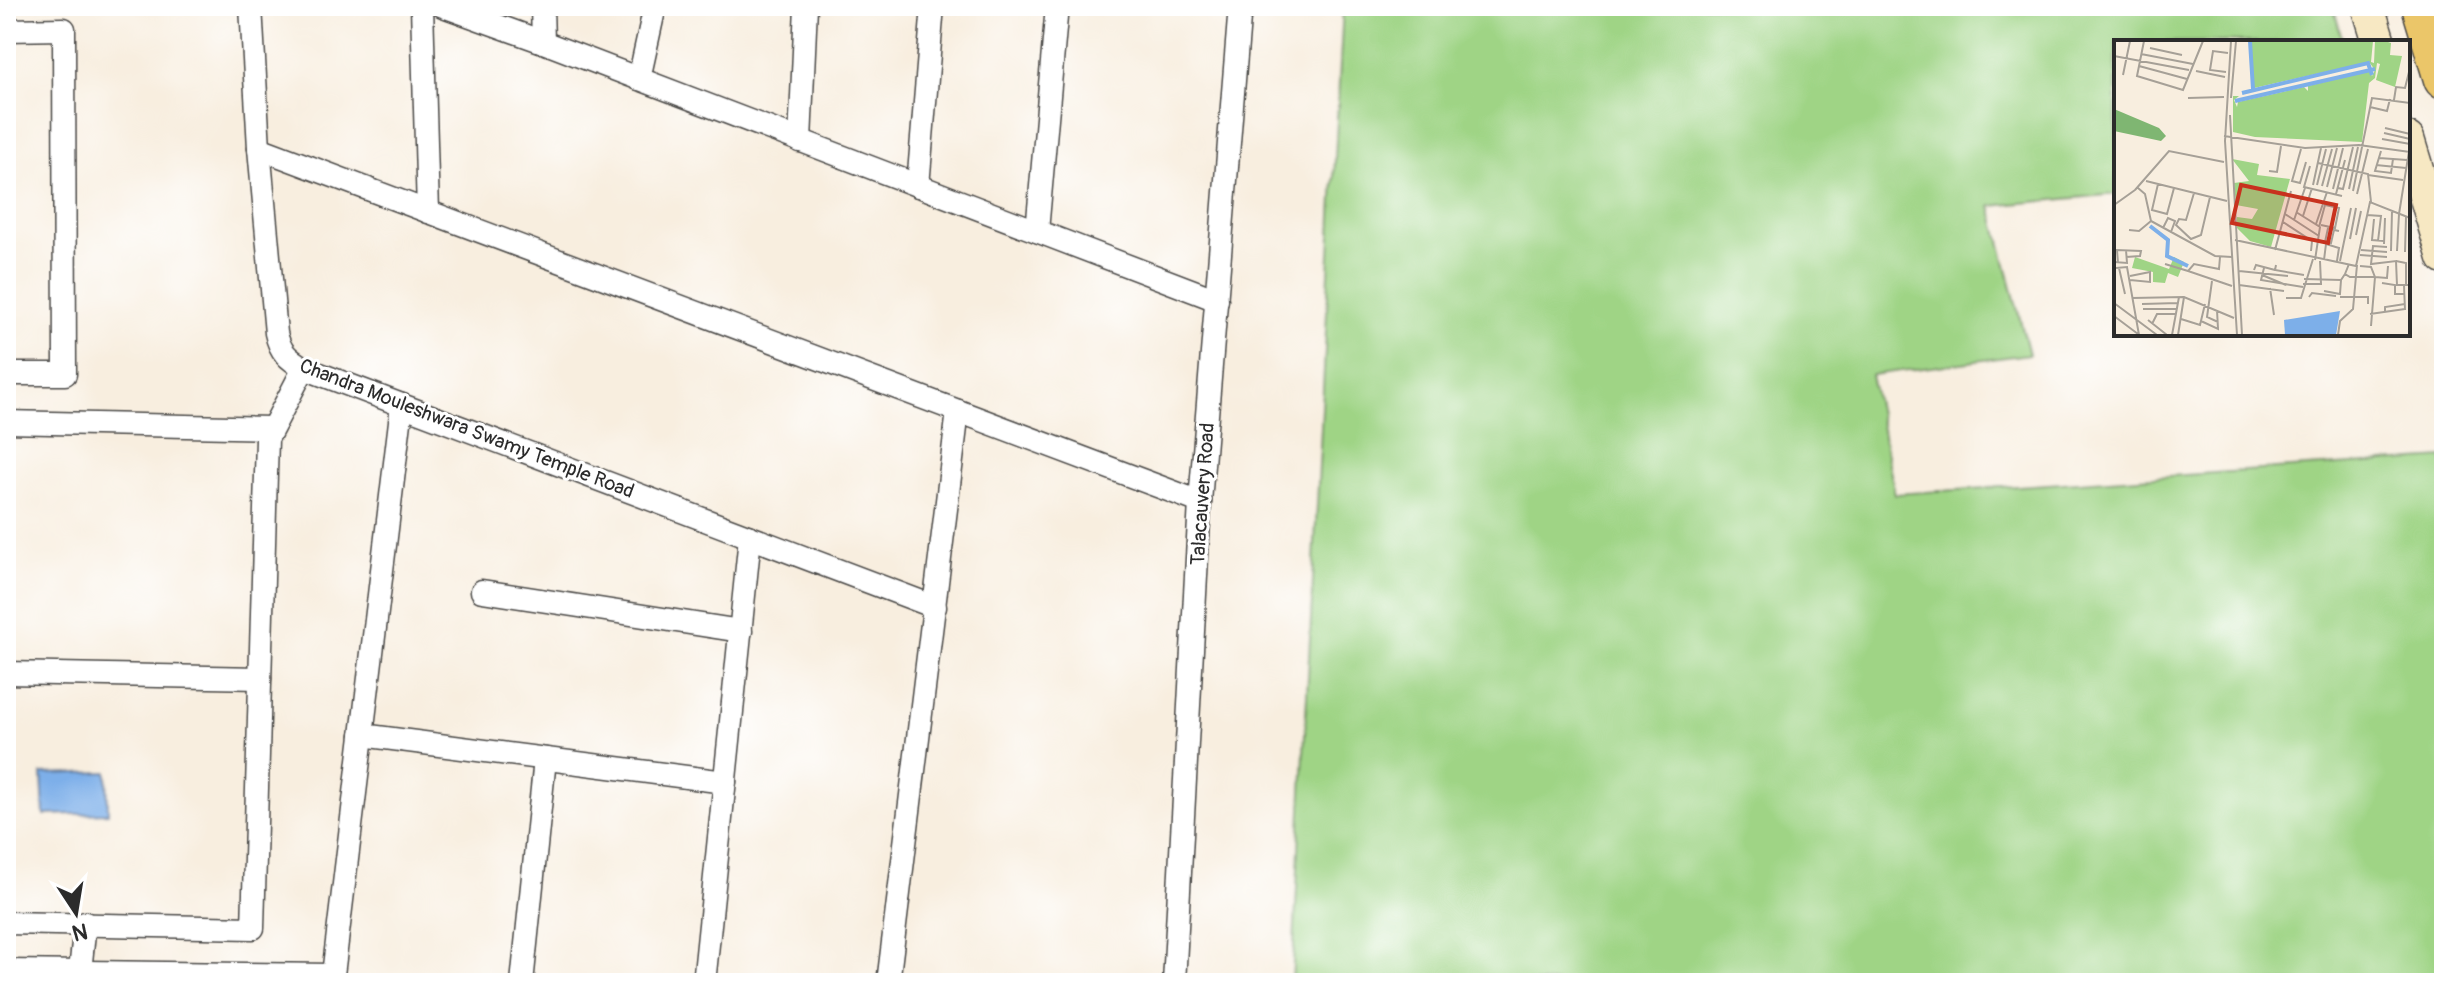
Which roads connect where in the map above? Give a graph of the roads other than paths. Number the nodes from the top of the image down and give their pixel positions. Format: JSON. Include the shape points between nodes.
{"nodes":[{"id":1,"x":251,"y":6,"type":"edge"},
{"id":2,"x":422,"y":6,"type":"edge"},
{"id":3,"x":443,"y":6,"type":"edge"},
{"id":4,"x":542,"y":6,"type":"edge"},
{"id":5,"x":655,"y":6,"type":"edge"},
{"id":6,"x":806,"y":6,"type":"edge"},
{"id":7,"x":933,"y":6,"type":"edge"},
{"id":8,"x":1057,"y":6,"type":"edge"},
{"id":9,"x":1240,"y":6,"type":"edge"},
{"id":10,"x":2368,"y":6,"type":"edge"},
{"id":11,"x":2422,"y":6,"type":"edge"},
{"id":12,"x":6,"y":30,"type":"edge"},
{"id":13,"x":2378,"y":40,"type":"edge"},
{"id":14,"x":543,"y":42,"type":"junction"},
{"id":15,"x":639,"y":79,"type":"junction"},
{"id":16,"x":2444,"y":79,"type":"edge"},
{"id":17,"x":800,"y":141,"type":"junction"},
{"id":18,"x":2410,"y":146,"type":"edge"},
{"id":19,"x":259,"y":148,"type":"junction"},
{"id":20,"x":918,"y":186,"type":"junction"},
{"id":21,"x":428,"y":212,"type":"junction"},
{"id":22,"x":1037,"y":231,"type":"junction"},
{"id":23,"x":2444,"y":258,"type":"edge"},
{"id":24,"x":1217,"y":300,"type":"junction"},
{"id":25,"x":304,"y":368,"type":"junction"},
{"id":26,"x":6,"y":374,"type":"edge"},
{"id":27,"x":402,"y":405,"type":"junction"},
{"id":28,"x":958,"y":411,"type":"junction"},
{"id":29,"x":6,"y":422,"type":"edge"},
{"id":30,"x":272,"y":428,"type":"junction"},
{"id":31,"x":1200,"y":502,"type":"junction"},
{"id":32,"x":750,"y":537,"type":"junction"},
{"id":33,"x":482,"y":591,"type":"dead end"},
{"id":34,"x":935,"y":607,"type":"junction"},
{"id":35,"x":741,"y":631,"type":"junction"},
{"id":36,"x":6,"y":673,"type":"edge"},
{"id":37,"x":260,"y":678,"type":"junction"},
{"id":38,"x":362,"y":735,"type":"junction"},
{"id":39,"x":545,"y":759,"type":"junction"},
{"id":40,"x":725,"y":782,"type":"junction"},
{"id":41,"x":6,"y":923,"type":"edge"},
{"id":42,"x":85,"y":923,"type":"junction"},
{"id":43,"x":6,"y":971,"type":"edge"},
{"id":44,"x":80,"y":972,"type":"junction"},
{"id":45,"x":333,"y":979,"type":"edge"},
{"id":46,"x":522,"y":983,"type":"edge"},
{"id":47,"x":704,"y":983,"type":"edge"},
{"id":48,"x":888,"y":983,"type":"edge"},
{"id":49,"x":1174,"y":983,"type":"edge"}],
"edges":[{"from":1,"to":19,"type":"street","name":"Chandra Mouleshwara Swamy Temple Road"},
{"from":2,"to":21,"type":"street"},
{"from":3,"to":14,"type":"street"},
{"from":4,"to":14,"type":"street"},
{"from":5,"to":15,"type":"street"},
{"from":6,"to":17,"type":"street"},
{"from":7,"to":20,"type":"street"},
{"from":8,"to":22,"type":"street"},
{"from":9,"to":24,"type":"street","name":"Talacauvery Road"},
{"from":10,"to":13,"type":"street"},
{"from":11,"to":16,"type":"highway"},
{"from":12,"to":26,"type":"street","via":[[64,29],[65,374]]},
{"from":14,"to":15,"type":"street"},
{"from":15,"to":17,"type":"street"},
{"from":17,"to":20,"type":"street"},
{"from":18,"to":23,"type":"street"},
{"from":19,"to":21,"type":"street"},
{"from":19,"to":25,"type":"street","name":"Chandra Mouleshwara Swamy Temple Road","via":[[276,333],[283,354]]},
{"from":20,"to":22,"type":"street"},
{"from":21,"to":28,"type":"street"},
{"from":22,"to":24,"type":"street"},
{"from":24,"to":31,"type":"street","name":"Talacauvery Road"},
{"from":25,"to":27,"type":"street","name":"Chandra Mouleshwara Swamy Temple Road"},
{"from":25,"to":30,"type":"street"},
{"from":27,"to":32,"type":"street","name":"Chandra Mouleshwara Swamy Temple Road"},
{"from":27,"to":38,"type":"street"},
{"from":28,"to":31,"type":"street"},
{"from":28,"to":34,"type":"street"},
{"from":29,"to":30,"type":"street"},
{"from":30,"to":37,"type":"street","via":[[267,439]]},
{"from":31,"to":49,"type":"street","name":"Talacauvery Road"},
{"from":32,"to":34,"type":"street","name":"Chandra Mouleshwara Swamy Temple Road"},
{"from":32,"to":35,"type":"street"},
{"from":33,"to":35,"type":"street"},
{"from":34,"to":48,"type":"street"},
{"from":35,"to":40,"type":"street"},
{"from":36,"to":37,"type":"street"},
{"from":37,"to":42,"type":"street","via":[[253,928]]},
{"from":38,"to":39,"type":"street"},
{"from":38,"to":45,"type":"street"},
{"from":39,"to":40,"type":"street"},
{"from":39,"to":46,"type":"street"},
{"from":40,"to":47,"type":"street"},
{"from":41,"to":42,"type":"street"},
{"from":42,"to":44,"type":"street"},
{"from":43,"to":44,"type":"street"},
{"from":44,"to":45,"type":"street"}]}
